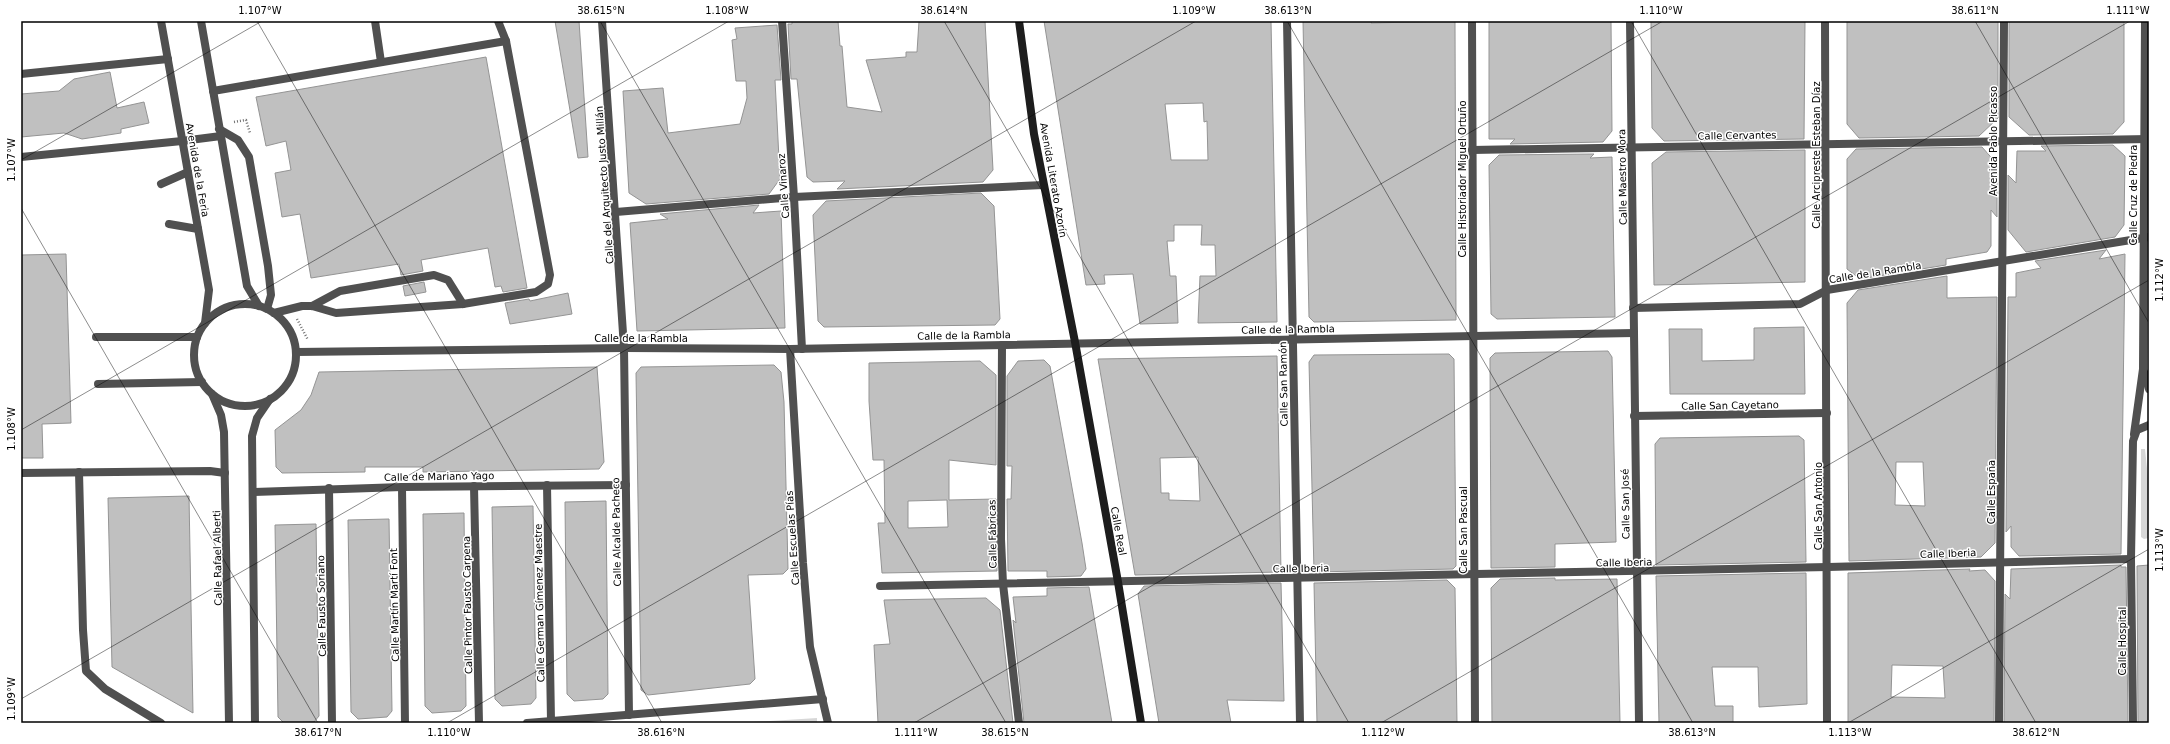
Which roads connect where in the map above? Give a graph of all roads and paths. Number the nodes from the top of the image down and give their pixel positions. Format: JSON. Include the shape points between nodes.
{"nodes":[{"id":1,"x":161,"y":21,"type":"edge"},
{"id":2,"x":201,"y":21,"type":"edge"},
{"id":3,"x":375,"y":21,"type":"edge"},
{"id":4,"x":498,"y":21,"type":"edge"},
{"id":5,"x":602,"y":21,"type":"edge"},
{"id":6,"x":782,"y":21,"type":"edge"},
{"id":7,"x":1020,"y":21,"type":"edge"},
{"id":8,"x":1287,"y":21,"type":"edge"},
{"id":9,"x":1472,"y":21,"type":"edge"},
{"id":10,"x":1630,"y":21,"type":"edge"},
{"id":11,"x":1825,"y":21,"type":"edge"},
{"id":12,"x":2004,"y":21,"type":"edge"},
{"id":13,"x":2145,"y":21,"type":"edge"},
{"id":14,"x":506,"y":41,"type":"junction"},
{"id":15,"x":168,"y":59,"type":"junction"},
{"id":16,"x":380,"y":62,"type":"junction"},
{"id":17,"x":21,"y":74,"type":"edge"},
{"id":18,"x":213,"y":91,"type":"junction"},
{"id":19,"x":220,"y":133,"type":"junction"},
{"id":20,"x":2146,"y":140,"type":"edge"},
{"id":21,"x":182,"y":141,"type":"junction"},
{"id":22,"x":2002,"y":142,"type":"junction"},
{"id":23,"x":1826,"y":144,"type":"junction"},
{"id":24,"x":1632,"y":147,"type":"junction"},
{"id":25,"x":1472,"y":150,"type":"junction"},
{"id":26,"x":21,"y":157,"type":"edge"},
{"id":27,"x":188,"y":172,"type":"junction"},
{"id":28,"x":161,"y":184,"type":"dead end"},
{"id":29,"x":1043,"y":186,"type":"junction"},
{"id":30,"x":794,"y":197,"type":"junction"},
{"id":31,"x":616,"y":212,"type":"junction"},
{"id":32,"x":170,"y":224,"type":"dead end"},
{"id":33,"x":198,"y":229,"type":"junction"},
{"id":34,"x":2146,"y":238,"type":"edge"},
{"id":35,"x":2003,"y":262,"type":"junction"},
{"id":36,"x":1827,"y":290,"type":"junction"},
{"id":37,"x":463,"y":304,"type":"junction"},
{"id":38,"x":312,"y":306,"type":"junction"},
{"id":39,"x":263,"y":307,"type":"junction"},
{"id":40,"x":1633,"y":308,"type":"junction"},
{"id":41,"x":274,"y":313,"type":"junction"},
{"id":42,"x":205,"y":323,"type":"junction"},
{"id":43,"x":1634,"y":333,"type":"junction"},
{"id":44,"x":1472,"y":336,"type":"junction"},
{"id":45,"x":96,"y":337,"type":"dead end"},
{"id":46,"x":197,"y":337,"type":"junction"},
{"id":47,"x":1292,"y":340,"type":"junction"},
{"id":48,"x":1075,"y":342,"type":"junction"},
{"id":49,"x":1002,"y":344,"type":"junction"},
{"id":50,"x":624,"y":348,"type":"junction"},
{"id":51,"x":790,"y":349,"type":"junction"},
{"id":52,"x":802,"y":349,"type":"junction"},
{"id":53,"x":296,"y":352,"type":"junction"},
{"id":54,"x":2143,"y":369,"type":"junction"},
{"id":55,"x":202,"y":382,"type":"junction"},
{"id":56,"x":98,"y":384,"type":"dead end"},
{"id":57,"x":2149,"y":389,"type":"edge"},
{"id":58,"x":212,"y":394,"type":"junction"},
{"id":59,"x":270,"y":400,"type":"junction"},
{"id":60,"x":1827,"y":413,"type":"junction"},
{"id":61,"x":1634,"y":416,"type":"junction"},
{"id":62,"x":2149,"y":425,"type":"edge"},
{"id":63,"x":2134,"y":434,"type":"junction"},
{"id":64,"x":79,"y":472,"type":"junction"},
{"id":65,"x":21,"y":473,"type":"edge"},
{"id":66,"x":225,"y":473,"type":"junction"},
{"id":67,"x":548,"y":485,"type":"junction"},
{"id":68,"x":626,"y":485,"type":"junction"},
{"id":69,"x":402,"y":486,"type":"junction"},
{"id":70,"x":474,"y":486,"type":"junction"},
{"id":71,"x":329,"y":488,"type":"junction"},
{"id":72,"x":253,"y":492,"type":"junction"},
{"id":73,"x":2131,"y":559,"type":"junction"},
{"id":74,"x":2001,"y":562,"type":"junction"},
{"id":75,"x":1828,"y":567,"type":"junction"},
{"id":76,"x":1636,"y":571,"type":"junction"},
{"id":77,"x":1474,"y":575,"type":"junction"},
{"id":78,"x":1297,"y":579,"type":"junction"},
{"id":79,"x":1118,"y":582,"type":"junction"},
{"id":80,"x":1003,"y":584,"type":"junction"},
{"id":81,"x":880,"y":586,"type":"dead end"},
{"id":82,"x":824,"y":699,"type":"junction"},
{"id":83,"x":629,"y":715,"type":"junction"},
{"id":84,"x":551,"y":721,"type":"junction"},
{"id":85,"x":161,"y":723,"type":"edge"},
{"id":86,"x":229,"y":723,"type":"edge"},
{"id":87,"x":255,"y":723,"type":"edge"},
{"id":88,"x":332,"y":723,"type":"edge"},
{"id":89,"x":405,"y":723,"type":"edge"},
{"id":90,"x":479,"y":723,"type":"edge"},
{"id":91,"x":527,"y":723,"type":"edge"},
{"id":92,"x":828,"y":723,"type":"edge"},
{"id":93,"x":1019,"y":723,"type":"edge"},
{"id":94,"x":1141,"y":723,"type":"edge"},
{"id":95,"x":1300,"y":723,"type":"edge"},
{"id":96,"x":1475,"y":723,"type":"edge"},
{"id":97,"x":1639,"y":723,"type":"edge"},
{"id":98,"x":1827,"y":723,"type":"edge"},
{"id":99,"x":1999,"y":723,"type":"edge"},
{"id":100,"x":2133,"y":723,"type":"edge"}],
"edges":[{"from":1,"to":15,"type":"street","name":"Avenida de la Feria"},
{"from":2,"to":18,"type":"street"},
{"from":3,"to":16,"type":"street"},
{"from":4,"to":14,"type":"street"},
{"from":5,"to":31,"type":"street","name":"Calle del Arquitecto Justo Millán"},
{"from":6,"to":30,"type":"street","name":"Calle Vinaroz"},
{"from":7,"to":29,"type":"main road","name":"Avenida Literato Azorín"},
{"from":8,"to":47,"type":"street","name":"Calle San Ramón"},
{"from":9,"to":25,"type":"street","name":"Calle Historiador Miguel Ortuño"},
{"from":10,"to":24,"type":"street","name":"Calle Maestro Mora"},
{"from":11,"to":23,"type":"street","name":"Calle Arcipreste Esteban Díaz"},
{"from":12,"to":22,"type":"street","name":"Avenida Pablo Picasso"},
{"from":13,"to":20,"type":"street","name":"Calle Cruz de Piedra"},
{"from":14,"to":16,"type":"street"},
{"from":14,"to":37,"type":"street","via":[[550,275],[548,284],[536,292]]},
{"from":15,"to":17,"type":"street"},
{"from":15,"to":21,"type":"street","name":"Avenida de la Feria"},
{"from":16,"to":18,"type":"street"},
{"from":18,"to":19,"type":"street"},
{"from":19,"to":21,"type":"street"},
{"from":19,"to":39,"type":"street","via":[[246,286]]},
{"from":19,"to":39,"type":"street","via":[[238,140],[250,157],[271,295]]},
{"from":20,"to":22,"type":"street","name":"Calle Cervantes"},
{"from":20,"to":34,"type":"street","name":"Calle Cruz de Piedra"},
{"from":21,"to":26,"type":"street"},
{"from":21,"to":27,"type":"street","name":"Avenida de la Feria"},
{"from":22,"to":23,"type":"street","name":"Calle Cervantes"},
{"from":22,"to":35,"type":"street","name":"Avenida Pablo Picasso"},
{"from":23,"to":24,"type":"street","name":"Calle Cervantes"},
{"from":23,"to":36,"type":"street","name":"Calle Arcipreste Esteban Díaz"},
{"from":24,"to":25,"type":"street","name":"Calle Cervantes"},
{"from":24,"to":40,"type":"street","name":"Calle Maestro Mora"},
{"from":25,"to":44,"type":"street","name":"Calle Historiador Miguel Ortuño"},
{"from":27,"to":28,"type":"street"},
{"from":27,"to":33,"type":"street","name":"Avenida de la Feria"},
{"from":29,"to":30,"type":"street"},
{"from":29,"to":48,"type":"main road","name":"Avenida Literato Azorín"},
{"from":30,"to":31,"type":"street"},
{"from":30,"to":52,"type":"street","name":"Calle Vinaroz"},
{"from":31,"to":50,"type":"street","name":"Calle del Arquitecto Justo Millán"},
{"from":32,"to":33,"type":"street"},
{"from":33,"to":42,"type":"street","name":"Avenida de la Feria","via":[[209,290]]},
{"from":34,"to":35,"type":"street","name":"Calle de la Rambla"},
{"from":34,"to":54,"type":"street","name":"Calle Cruz de Piedra"},
{"from":35,"to":36,"type":"street","name":"Calle de la Rambla"},
{"from":35,"to":74,"type":"street","name":"Calle España"},
{"from":36,"to":40,"type":"street","name":"Calle de la Rambla","via":[[1800,304]]},
{"from":36,"to":60,"type":"street","name":"Calle San Antonio"},
{"from":37,"to":38,"type":"street","via":[[336,313]]},
{"from":37,"to":38,"type":"street","via":[[448,280],[434,275],[340,291]]},
{"from":38,"to":41,"type":"street"},
{"from":39,"to":41,"type":"street"},
{"from":39,"to":42,"type":"street","via":[[244,304],[229,306]]},
{"from":40,"to":43,"type":"street","name":"Calle Maestro Mora"},
{"from":41,"to":53,"type":"street","via":[[289,330]]},
{"from":42,"to":46,"type":"street"},
{"from":43,"to":44,"type":"street","name":"Calle de la Rambla"},
{"from":43,"to":61,"type":"street","name":"Calle San José"},
{"from":44,"to":47,"type":"street","name":"Calle de la Rambla"},
{"from":44,"to":77,"type":"street","name":"Calle San Pascual"},
{"from":45,"to":46,"type":"street"},
{"from":46,"to":55,"type":"street","via":[[194,352],[195,368]]},
{"from":47,"to":48,"type":"street","name":"Calle de la Rambla"},
{"from":47,"to":78,"type":"street","name":"Calle San Ramón"},
{"from":48,"to":49,"type":"street","name":"Calle de la Rambla"},
{"from":48,"to":79,"type":"main road","name":"Calle Real"},
{"from":49,"to":52,"type":"street","name":"Calle de la Rambla"},
{"from":49,"to":80,"type":"street","name":"Calle Fábricas","via":[[1000,539]]},
{"from":50,"to":51,"type":"street","name":"Calle de la Rambla"},
{"from":50,"to":53,"type":"street","name":"Calle de la Rambla"},
{"from":50,"to":68,"type":"street","name":"Calle Alcalde Pacheco"},
{"from":51,"to":52,"type":"street","name":"Calle de la Rambla"},
{"from":51,"to":82,"type":"street","name":"Calle Escuelas Pías","via":[[810,647]]},
{"from":53,"to":59,"type":"street","via":[[290,380]]},
{"from":54,"to":57,"type":"street","name":"Calle Cruz de Piedra"},
{"from":54,"to":63,"type":"street","name":"Calle Cruz de Piedra"},
{"from":55,"to":56,"type":"street"},
{"from":55,"to":58,"type":"street"},
{"from":58,"to":59,"type":"street","via":[[225,402],[240,406]]},
{"from":58,"to":66,"type":"street","name":"Calle Rafael Alberti","via":[[221,415],[224,432]]},
{"from":59,"to":72,"type":"street","via":[[257,418],[252,436]]},
{"from":60,"to":61,"type":"street","name":"Calle San Cayetano"},
{"from":60,"to":75,"type":"street","name":"Calle San Antonio"},
{"from":61,"to":76,"type":"street","name":"Calle San José"},
{"from":62,"to":63,"type":"street","via":[[2141,427]]},
{"from":63,"to":73,"type":"street","name":"Calle Cruz de Piedra"},
{"from":64,"to":65,"type":"street"},
{"from":64,"to":66,"type":"street"},
{"from":64,"to":85,"type":"street","via":[[86,671],[105,689]]},
{"from":66,"to":86,"type":"street","name":"Calle Rafael Alberti"},
{"from":67,"to":68,"type":"street","name":"Calle de Mariano Yago"},
{"from":67,"to":70,"type":"street","name":"Calle de Mariano Yago"},
{"from":67,"to":84,"type":"street","name":"Calle German Gímenez Maestre"},
{"from":68,"to":83,"type":"street","name":"Calle Alcalde Pacheco"},
{"from":69,"to":70,"type":"street","name":"Calle de Mariano Yago"},
{"from":69,"to":71,"type":"street","name":"Calle de Mariano Yago"},
{"from":69,"to":89,"type":"street","name":"Calle Martín Martí Font"},
{"from":70,"to":90,"type":"street","name":"Calle Pintor Fausto Carpena"},
{"from":71,"to":72,"type":"street","name":"Calle de Mariano Yago"},
{"from":71,"to":88,"type":"street","name":"Calle Fausto Soriano"},
{"from":72,"to":87,"type":"street"},
{"from":73,"to":74,"type":"street","name":"Calle Iberia"},
{"from":73,"to":100,"type":"street","name":"Calle Hospital"},
{"from":74,"to":75,"type":"street","name":"Calle Iberia"},
{"from":74,"to":99,"type":"street","name":"Calle España"},
{"from":75,"to":76,"type":"street","name":"Calle Iberia"},
{"from":75,"to":98,"type":"street","name":"Calle San Antonio"},
{"from":76,"to":77,"type":"street","name":"Calle Iberia"},
{"from":76,"to":97,"type":"street","name":"Calle San José"},
{"from":77,"to":78,"type":"street","name":"Calle Iberia"},
{"from":77,"to":96,"type":"street","name":"Calle San Pascual"},
{"from":78,"to":79,"type":"street","name":"Calle Iberia"},
{"from":78,"to":95,"type":"street","name":"Calle San Ramón"},
{"from":79,"to":80,"type":"street","name":"Calle Iberia"},
{"from":79,"to":94,"type":"main road","name":"Calle Real"},
{"from":80,"to":81,"type":"street","name":"Calle Iberia"},
{"from":80,"to":93,"type":"street","name":"Calle Fábricas"},
{"from":82,"to":83,"type":"street"},
{"from":82,"to":92,"type":"street","name":"Calle Escuelas Pías"},
{"from":83,"to":84,"type":"street"},
{"from":84,"to":91,"type":"street"}]}
